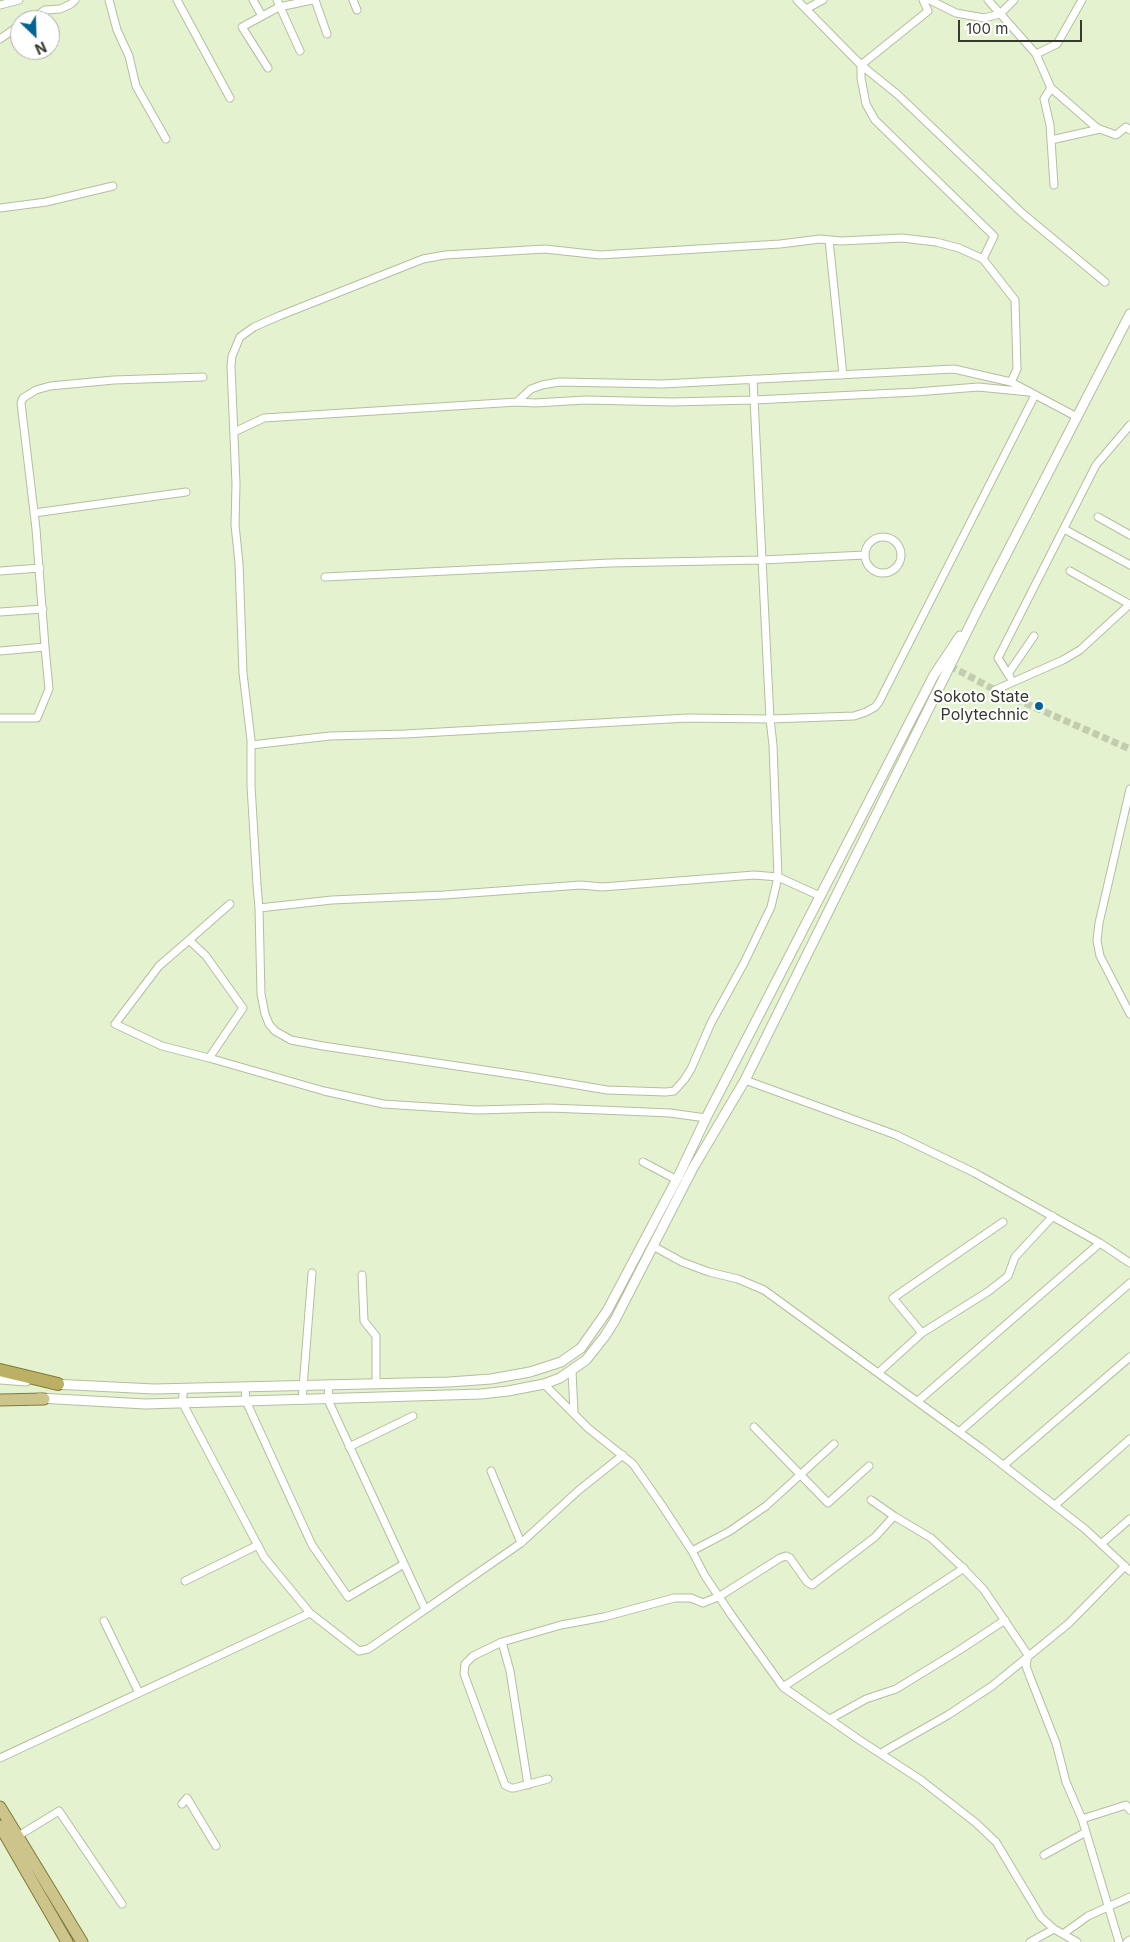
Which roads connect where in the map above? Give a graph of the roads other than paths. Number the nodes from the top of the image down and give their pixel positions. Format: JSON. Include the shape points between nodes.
{"nodes":[{"id":1,"x":19,"y":0,"type":"edge"},
{"id":2,"x":75,"y":0,"type":"edge"},
{"id":3,"x":109,"y":0,"type":"edge"},
{"id":4,"x":177,"y":0,"type":"edge"},
{"id":5,"x":253,"y":0,"type":"edge"},
{"id":6,"x":314,"y":0,"type":"edge"},
{"id":7,"x":353,"y":0,"type":"edge"},
{"id":8,"x":797,"y":0,"type":"edge"},
{"id":9,"x":823,"y":0,"type":"edge"},
{"id":10,"x":923,"y":0,"type":"edge"},
{"id":11,"x":930,"y":0,"type":"edge"},
{"id":12,"x":988,"y":0,"type":"edge"},
{"id":13,"x":1014,"y":0,"type":"edge"},
{"id":14,"x":1082,"y":0,"type":"edge"},
{"id":15,"x":278,"y":3,"type":"edge"},
{"id":16,"x":0,"y":5,"type":"edge"},
{"id":17,"x":806,"y":9,"type":"junction"},
{"id":18,"x":45,"y":10,"type":"edge"},
{"id":19,"x":357,"y":10,"type":"dead end"},
{"id":20,"x":1000,"y":14,"type":"junction"},
{"id":21,"x":262,"y":16,"type":"junction"},
{"id":22,"x":327,"y":34,"type":"dead end"},
{"id":23,"x":300,"y":51,"type":"dead end"},
{"id":24,"x":1036,"y":54,"type":"junction"},
{"id":25,"x":861,"y":65,"type":"junction"},
{"id":26,"x":268,"y":68,"type":"dead end"},
{"id":27,"x":1051,"y":88,"type":"junction"},
{"id":28,"x":230,"y":98,"type":"dead end"},
{"id":29,"x":1100,"y":129,"type":"junction"},
{"id":30,"x":1130,"y":130,"type":"edge"},
{"id":31,"x":166,"y":139,"type":"dead end"},
{"id":32,"x":1051,"y":140,"type":"junction"},
{"id":33,"x":1054,"y":185,"type":"dead end"},
{"id":34,"x":113,"y":186,"type":"dead end"},
{"id":35,"x":0,"y":208,"type":"edge"},
{"id":36,"x":829,"y":240,"type":"junction"},
{"id":37,"x":982,"y":259,"type":"junction"},
{"id":38,"x":1105,"y":282,"type":"dead end"},
{"id":39,"x":1130,"y":314,"type":"edge"},
{"id":40,"x":843,"y":375,"type":"junction"},
{"id":41,"x":203,"y":377,"type":"dead end"},
{"id":42,"x":753,"y":379,"type":"junction"},
{"id":43,"x":1011,"y":382,"type":"junction"},
{"id":44,"x":1032,"y":393,"type":"junction"},
{"id":45,"x":754,"y":400,"type":"junction"},
{"id":46,"x":517,"y":402,"type":"junction"},
{"id":47,"x":1077,"y":417,"type":"junction"},
{"id":48,"x":1130,"y":425,"type":"edge"},
{"id":49,"x":234,"y":432,"type":"junction"},
{"id":50,"x":186,"y":492,"type":"dead end"},
{"id":51,"x":34,"y":512,"type":"junction"},
{"id":52,"x":1098,"y":517,"type":"dead end"},
{"id":53,"x":1064,"y":528,"type":"junction"},
{"id":54,"x":1130,"y":535,"type":"edge"},
{"id":55,"x":865,"y":554,"type":"junction"},
{"id":56,"x":762,"y":560,"type":"junction"},
{"id":57,"x":1130,"y":565,"type":"edge"},
{"id":58,"x":40,"y":568,"type":"junction"},
{"id":59,"x":0,"y":571,"type":"edge"},
{"id":60,"x":1070,"y":571,"type":"dead end"},
{"id":61,"x":325,"y":577,"type":"dead end"},
{"id":62,"x":1130,"y":604,"type":"edge"},
{"id":63,"x":43,"y":609,"type":"junction"},
{"id":64,"x":978,"y":609,"type":"junction"},
{"id":65,"x":0,"y":612,"type":"edge"},
{"id":66,"x":1034,"y":636,"type":"dead end"},
{"id":67,"x":45,"y":647,"type":"junction"},
{"id":68,"x":0,"y":650,"type":"edge"},
{"id":69,"x":1008,"y":674,"type":"junction"},
{"id":70,"x":1012,"y":682,"type":"junction"},
{"id":71,"x":995,"y":690,"type":"dead end"},
{"id":72,"x":0,"y":718,"type":"edge"},
{"id":73,"x":770,"y":719,"type":"junction"},
{"id":74,"x":251,"y":744,"type":"junction"},
{"id":75,"x":1130,"y":789,"type":"edge"},
{"id":76,"x":778,"y":878,"type":"junction"},
{"id":77,"x":820,"y":896,"type":"junction"},
{"id":78,"x":230,"y":904,"type":"dead end"},
{"id":79,"x":259,"y":908,"type":"junction"},
{"id":80,"x":189,"y":940,"type":"junction"},
{"id":81,"x":1130,"y":1014,"type":"edge"},
{"id":82,"x":209,"y":1058,"type":"junction"},
{"id":83,"x":745,"y":1080,"type":"junction"},
{"id":84,"x":706,"y":1118,"type":"junction"},
{"id":85,"x":643,"y":1162,"type":"dead end"},
{"id":86,"x":677,"y":1180,"type":"junction"},
{"id":87,"x":1053,"y":1216,"type":"junction"},
{"id":88,"x":1003,"y":1222,"type":"dead end"},
{"id":89,"x":1100,"y":1243,"type":"junction"},
{"id":90,"x":653,"y":1246,"type":"junction"},
{"id":91,"x":1130,"y":1263,"type":"edge"},
{"id":92,"x":312,"y":1273,"type":"dead end"},
{"id":93,"x":362,"y":1275,"type":"dead end"},
{"id":94,"x":1130,"y":1283,"type":"edge"},
{"id":95,"x":922,"y":1332,"type":"junction"},
{"id":96,"x":1130,"y":1357,"type":"edge"},
{"id":97,"x":0,"y":1370,"type":"edge"},
{"id":98,"x":572,"y":1371,"type":"junction"},
{"id":99,"x":878,"y":1373,"type":"junction"},
{"id":100,"x":0,"y":1378,"type":"edge"},
{"id":101,"x":376,"y":1383,"type":"junction"},
{"id":102,"x":58,"y":1384,"type":"junction"},
{"id":103,"x":329,"y":1384,"type":"junction"},
{"id":104,"x":544,"y":1384,"type":"junction"},
{"id":105,"x":303,"y":1385,"type":"junction"},
{"id":106,"x":245,"y":1387,"type":"junction"},
{"id":107,"x":184,"y":1388,"type":"junction"},
{"id":108,"x":0,"y":1394,"type":"edge"},
{"id":109,"x":44,"y":1398,"type":"junction"},
{"id":110,"x":0,"y":1400,"type":"edge"},
{"id":111,"x":302,"y":1400,"type":"junction"},
{"id":112,"x":328,"y":1400,"type":"junction"},
{"id":113,"x":246,"y":1401,"type":"junction"},
{"id":114,"x":918,"y":1401,"type":"junction"},
{"id":115,"x":182,"y":1402,"type":"junction"},
{"id":116,"x":574,"y":1412,"type":"junction"},
{"id":117,"x":413,"y":1416,"type":"dead end"},
{"id":118,"x":754,"y":1427,"type":"dead end"},
{"id":119,"x":959,"y":1432,"type":"junction"},
{"id":120,"x":1130,"y":1439,"type":"edge"},
{"id":121,"x":834,"y":1444,"type":"dead end"},
{"id":122,"x":349,"y":1447,"type":"junction"},
{"id":123,"x":623,"y":1455,"type":"junction"},
{"id":124,"x":1004,"y":1465,"type":"junction"},
{"id":125,"x":869,"y":1466,"type":"dead end"},
{"id":126,"x":491,"y":1471,"type":"dead end"},
{"id":127,"x":801,"y":1474,"type":"junction"},
{"id":128,"x":871,"y":1500,"type":"dead end"},
{"id":129,"x":1055,"y":1505,"type":"junction"},
{"id":130,"x":894,"y":1516,"type":"junction"},
{"id":131,"x":1130,"y":1519,"type":"edge"},
{"id":132,"x":521,"y":1543,"type":"junction"},
{"id":133,"x":1101,"y":1544,"type":"junction"},
{"id":134,"x":258,"y":1545,"type":"junction"},
{"id":135,"x":692,"y":1552,"type":"junction"},
{"id":136,"x":404,"y":1564,"type":"junction"},
{"id":137,"x":964,"y":1568,"type":"junction"},
{"id":138,"x":1127,"y":1569,"type":"edge"},
{"id":139,"x":185,"y":1582,"type":"dead end"},
{"id":140,"x":720,"y":1596,"type":"junction"},
{"id":141,"x":425,"y":1608,"type":"junction"},
{"id":142,"x":310,"y":1614,"type":"junction"},
{"id":143,"x":1005,"y":1620,"type":"junction"},
{"id":144,"x":104,"y":1621,"type":"dead end"},
{"id":145,"x":502,"y":1642,"type":"junction"},
{"id":146,"x":1028,"y":1655,"type":"junction"},
{"id":147,"x":783,"y":1688,"type":"junction"},
{"id":148,"x":139,"y":1693,"type":"junction"},
{"id":149,"x":830,"y":1719,"type":"junction"},
{"id":150,"x":881,"y":1753,"type":"junction"},
{"id":151,"x":0,"y":1758,"type":"edge"},
{"id":152,"x":548,"y":1779,"type":"dead end"},
{"id":153,"x":528,"y":1785,"type":"junction"},
{"id":154,"x":182,"y":1804,"type":"dead end"},
{"id":155,"x":0,"y":1807,"type":"edge"},
{"id":156,"x":1130,"y":1810,"type":"edge"},
{"id":157,"x":1082,"y":1819,"type":"junction"},
{"id":158,"x":0,"y":1826,"type":"edge"},
{"id":159,"x":1086,"y":1832,"type":"junction"},
{"id":160,"x":18,"y":1836,"type":"junction"},
{"id":161,"x":216,"y":1846,"type":"dead end"},
{"id":162,"x":1044,"y":1855,"type":"dead end"},
{"id":163,"x":1130,"y":1897,"type":"edge"},
{"id":164,"x":122,"y":1904,"type":"dead end"},
{"id":165,"x":1110,"y":1906,"type":"junction"},
{"id":166,"x":1054,"y":1929,"type":"junction"},
{"id":167,"x":1062,"y":1934,"type":"junction"},
{"id":168,"x":1130,"y":1940,"type":"edge"},
{"id":169,"x":67,"y":1942,"type":"edge"},
{"id":170,"x":82,"y":1942,"type":"edge"},
{"id":171,"x":1030,"y":1942,"type":"edge"},
{"id":172,"x":1077,"y":1942,"type":"edge"},
{"id":173,"x":1119,"y":1942,"type":"edge"},
{"id":174,"x":1126,"y":1942,"type":"edge"}],
"edges":[{"from":1,"to":16,"type":"street"},
{"from":2,"to":18,"type":"street","via":[[60,9]]},
{"from":3,"to":31,"type":"street","via":[[136,86]]},
{"from":4,"to":28,"type":"street"},
{"from":5,"to":21,"type":"street"},
{"from":6,"to":15,"type":"street"},
{"from":6,"to":22,"type":"street"},
{"from":7,"to":19,"type":"street"},
{"from":8,"to":17,"type":"street"},
{"from":9,"to":17,"type":"street"},
{"from":10,"to":25,"type":"street","via":[[928,11]]},
{"from":11,"to":20,"type":"street","via":[[956,13],[984,18]]},
{"from":12,"to":20,"type":"street"},
{"from":13,"to":20,"type":"street"},
{"from":14,"to":24,"type":"street","via":[[1057,44]]},
{"from":15,"to":21,"type":"street"},
{"from":15,"to":23,"type":"street"},
{"from":17,"to":25,"type":"street"},
{"from":20,"to":24,"type":"street"},
{"from":21,"to":26,"type":"street","via":[[242,28]]},
{"from":24,"to":27,"type":"street"},
{"from":25,"to":37,"type":"street","via":[[860,78],[866,104],[876,120],[994,236]]},
{"from":25,"to":38,"type":"street","via":[[897,94],[1022,213]]},
{"from":27,"to":29,"type":"street"},
{"from":27,"to":32,"type":"street","via":[[1044,99]]},
{"from":29,"to":30,"type":"street","via":[[1116,135],[1126,127]]},
{"from":29,"to":32,"type":"street"},
{"from":32,"to":33,"type":"street"},
{"from":34,"to":35,"type":"street","via":[[46,202]]},
{"from":36,"to":37,"type":"street","via":[[902,238],[936,242]]},
{"from":36,"to":40,"type":"street"},
{"from":36,"to":49,"type":"street","via":[[600,255],[545,249],[423,258],[279,316],[240,337],[230,366]]},
{"from":37,"to":43,"type":"street","via":[[1015,300],[1017,369]]},
{"from":39,"to":47,"type":"street"},
{"from":40,"to":42,"type":"street"},
{"from":40,"to":43,"type":"street","via":[[954,369]]},
{"from":41,"to":51,"type":"street","via":[[50,386],[23,398]]},
{"from":42,"to":45,"type":"street"},
{"from":42,"to":46,"type":"street","via":[[662,384],[559,382],[531,389]]},
{"from":43,"to":44,"type":"street"},
{"from":44,"to":45,"type":"street","via":[[978,387]]},
{"from":44,"to":47,"type":"street"},
{"from":44,"to":73,"type":"street","via":[[875,707],[854,716]]},
{"from":45,"to":46,"type":"street"},
{"from":45,"to":56,"type":"street"},
{"from":46,"to":49,"type":"street","via":[[264,418]]},
{"from":47,"to":64,"type":"street"},
{"from":48,"to":53,"type":"street","via":[[1096,465]]},
{"from":49,"to":74,"type":"street","via":[[243,673]]},
{"from":50,"to":51,"type":"street"},
{"from":51,"to":58,"type":"street"},
{"from":52,"to":54,"type":"street"},
{"from":53,"to":57,"type":"street"},
{"from":53,"to":69,"type":"street","via":[[998,658]]},
{"from":55,"to":55,"type":"street","via":[[868,566],[880,573],[893,570],[901,559],[898,545],[886,538],[873,541]]},
{"from":55,"to":56,"type":"street"},
{"from":56,"to":61,"type":"street","via":[[610,563]]},
{"from":56,"to":73,"type":"street"},
{"from":58,"to":59,"type":"street"},
{"from":58,"to":63,"type":"street"},
{"from":60,"to":62,"type":"street"},
{"from":62,"to":70,"type":"street","via":[[1080,650]]},
{"from":63,"to":65,"type":"street"},
{"from":63,"to":67,"type":"street"},
{"from":64,"to":77,"type":"street","via":[[934,675]]},
{"from":64,"to":83,"type":"street"},
{"from":66,"to":69,"type":"street"},
{"from":67,"to":68,"type":"street"},
{"from":67,"to":72,"type":"street","via":[[48,689],[37,718]]},
{"from":69,"to":70,"type":"street"},
{"from":70,"to":71,"type":"street"},
{"from":73,"to":74,"type":"street","via":[[687,718],[330,736]]},
{"from":73,"to":76,"type":"street"},
{"from":74,"to":79,"type":"street"},
{"from":75,"to":81,"type":"street","via":[[1097,941],[1100,956]]},
{"from":76,"to":77,"type":"street"},
{"from":76,"to":79,"type":"street","via":[[754,875],[602,887],[581,885],[444,896],[332,900]]},
{"from":76,"to":79,"type":"street","via":[[771,907],[691,1069],[679,1088],[666,1092],[607,1090],[291,1040],[275,1031],[264,1014]]},
{"from":77,"to":84,"type":"street"},
{"from":78,"to":80,"type":"street"},
{"from":80,"to":82,"type":"street","via":[[206,956],[243,1008]]},
{"from":80,"to":82,"type":"street","via":[[159,966],[115,1024],[162,1046]]},
{"from":82,"to":84,"type":"street","via":[[324,1091],[383,1104],[477,1110],[566,1108]]},
{"from":83,"to":87,"type":"street","via":[[896,1135],[975,1172]]},
{"from":83,"to":90,"type":"street","via":[[693,1168]]},
{"from":84,"to":86,"type":"street"},
{"from":85,"to":86,"type":"street"},
{"from":86,"to":101,"type":"street","via":[[607,1311],[588,1340],[572,1355],[547,1368],[513,1376],[449,1382]]},
{"from":87,"to":89,"type":"street"},
{"from":87,"to":95,"type":"street","via":[[1015,1257],[1008,1276]]},
{"from":88,"to":95,"type":"street","via":[[893,1298]]},
{"from":89,"to":91,"type":"street"},
{"from":89,"to":114,"type":"street"},
{"from":90,"to":98,"type":"street","via":[[605,1336],[586,1360]]},
{"from":90,"to":99,"type":"street","via":[[682,1262],[764,1290]]},
{"from":92,"to":105,"type":"street"},
{"from":93,"to":101,"type":"street","via":[[364,1320],[376,1336]]},
{"from":94,"to":119,"type":"street"},
{"from":95,"to":99,"type":"street"},
{"from":96,"to":124,"type":"street"},
{"from":97,"to":102,"type":"highway"},
{"from":98,"to":104,"type":"street"},
{"from":98,"to":116,"type":"street"},
{"from":99,"to":114,"type":"street"},
{"from":100,"to":102,"type":"street"},
{"from":101,"to":103,"type":"street"},
{"from":102,"to":107,"type":"street"},
{"from":103,"to":105,"type":"street"},
{"from":103,"to":112,"type":"street"},
{"from":104,"to":112,"type":"street","via":[[481,1394]]},
{"from":104,"to":116,"type":"street"},
{"from":105,"to":106,"type":"street"},
{"from":105,"to":111,"type":"street"},
{"from":106,"to":107,"type":"street"},
{"from":106,"to":113,"type":"street"},
{"from":107,"to":115,"type":"street"},
{"from":108,"to":109,"type":"street"},
{"from":109,"to":110,"type":"main road"},
{"from":109,"to":115,"type":"street","via":[[145,1404]]},
{"from":111,"to":112,"type":"street"},
{"from":111,"to":113,"type":"street"},
{"from":112,"to":122,"type":"street"},
{"from":113,"to":115,"type":"street"},
{"from":113,"to":136,"type":"street","via":[[312,1545],[348,1597]]},
{"from":114,"to":119,"type":"street"},
{"from":115,"to":134,"type":"street"},
{"from":116,"to":123,"type":"street","via":[[588,1428]]},
{"from":117,"to":122,"type":"street"},
{"from":118,"to":127,"type":"street"},
{"from":119,"to":124,"type":"street"},
{"from":120,"to":129,"type":"street"},
{"from":121,"to":127,"type":"street"},
{"from":122,"to":136,"type":"street"},
{"from":123,"to":132,"type":"street"},
{"from":123,"to":135,"type":"street","via":[[633,1464]]},
{"from":124,"to":129,"type":"street"},
{"from":125,"to":127,"type":"street","via":[[828,1504]]},
{"from":126,"to":132,"type":"street"},
{"from":127,"to":135,"type":"street","via":[[766,1506]]},
{"from":128,"to":130,"type":"street"},
{"from":129,"to":133,"type":"street"},
{"from":130,"to":137,"type":"street","via":[[931,1538]]},
{"from":130,"to":140,"type":"street","via":[[875,1537],[812,1585],[786,1556]]},
{"from":131,"to":133,"type":"street"},
{"from":132,"to":141,"type":"street"},
{"from":133,"to":138,"type":"street"},
{"from":134,"to":139,"type":"street"},
{"from":134,"to":142,"type":"street"},
{"from":135,"to":140,"type":"street"},
{"from":136,"to":141,"type":"street"},
{"from":137,"to":143,"type":"street"},
{"from":137,"to":147,"type":"street"},
{"from":138,"to":146,"type":"street","via":[[1068,1624]]},
{"from":140,"to":145,"type":"street","via":[[703,1603],[690,1598],[674,1598]]},
{"from":140,"to":147,"type":"street"},
{"from":141,"to":142,"type":"street","via":[[372,1646],[359,1651]]},
{"from":142,"to":148,"type":"street"},
{"from":143,"to":146,"type":"street"},
{"from":143,"to":149,"type":"street","via":[[896,1689],[866,1699]]},
{"from":144,"to":148,"type":"street"},
{"from":145,"to":153,"type":"street","via":[[510,1671]]},
{"from":145,"to":153,"type":"street","via":[[468,1660],[464,1674],[505,1785],[511,1788]]},
{"from":146,"to":150,"type":"street","via":[[992,1686]]},
{"from":146,"to":157,"type":"street","via":[[1026,1666]]},
{"from":147,"to":149,"type":"street"},
{"from":148,"to":151,"type":"street"},
{"from":149,"to":150,"type":"street"},
{"from":150,"to":166,"type":"street","via":[[921,1780],[996,1842],[1041,1917]]},
{"from":152,"to":153,"type":"street"},
{"from":154,"to":161,"type":"street","via":[[187,1798]]},
{"from":155,"to":160,"type":"main road"},
{"from":156,"to":157,"type":"street","via":[[1126,1805]]},
{"from":157,"to":159,"type":"street"},
{"from":158,"to":169,"type":"main road"},
{"from":159,"to":162,"type":"street"},
{"from":159,"to":165,"type":"street"},
{"from":160,"to":164,"type":"street","via":[[59,1811]]},
{"from":160,"to":170,"type":"main road"},
{"from":163,"to":165,"type":"street"},
{"from":165,"to":167,"type":"street"},
{"from":165,"to":173,"type":"street"},
{"from":166,"to":167,"type":"street"},
{"from":166,"to":171,"type":"street"},
{"from":167,"to":172,"type":"street"},
{"from":168,"to":174,"type":"street"}]}
